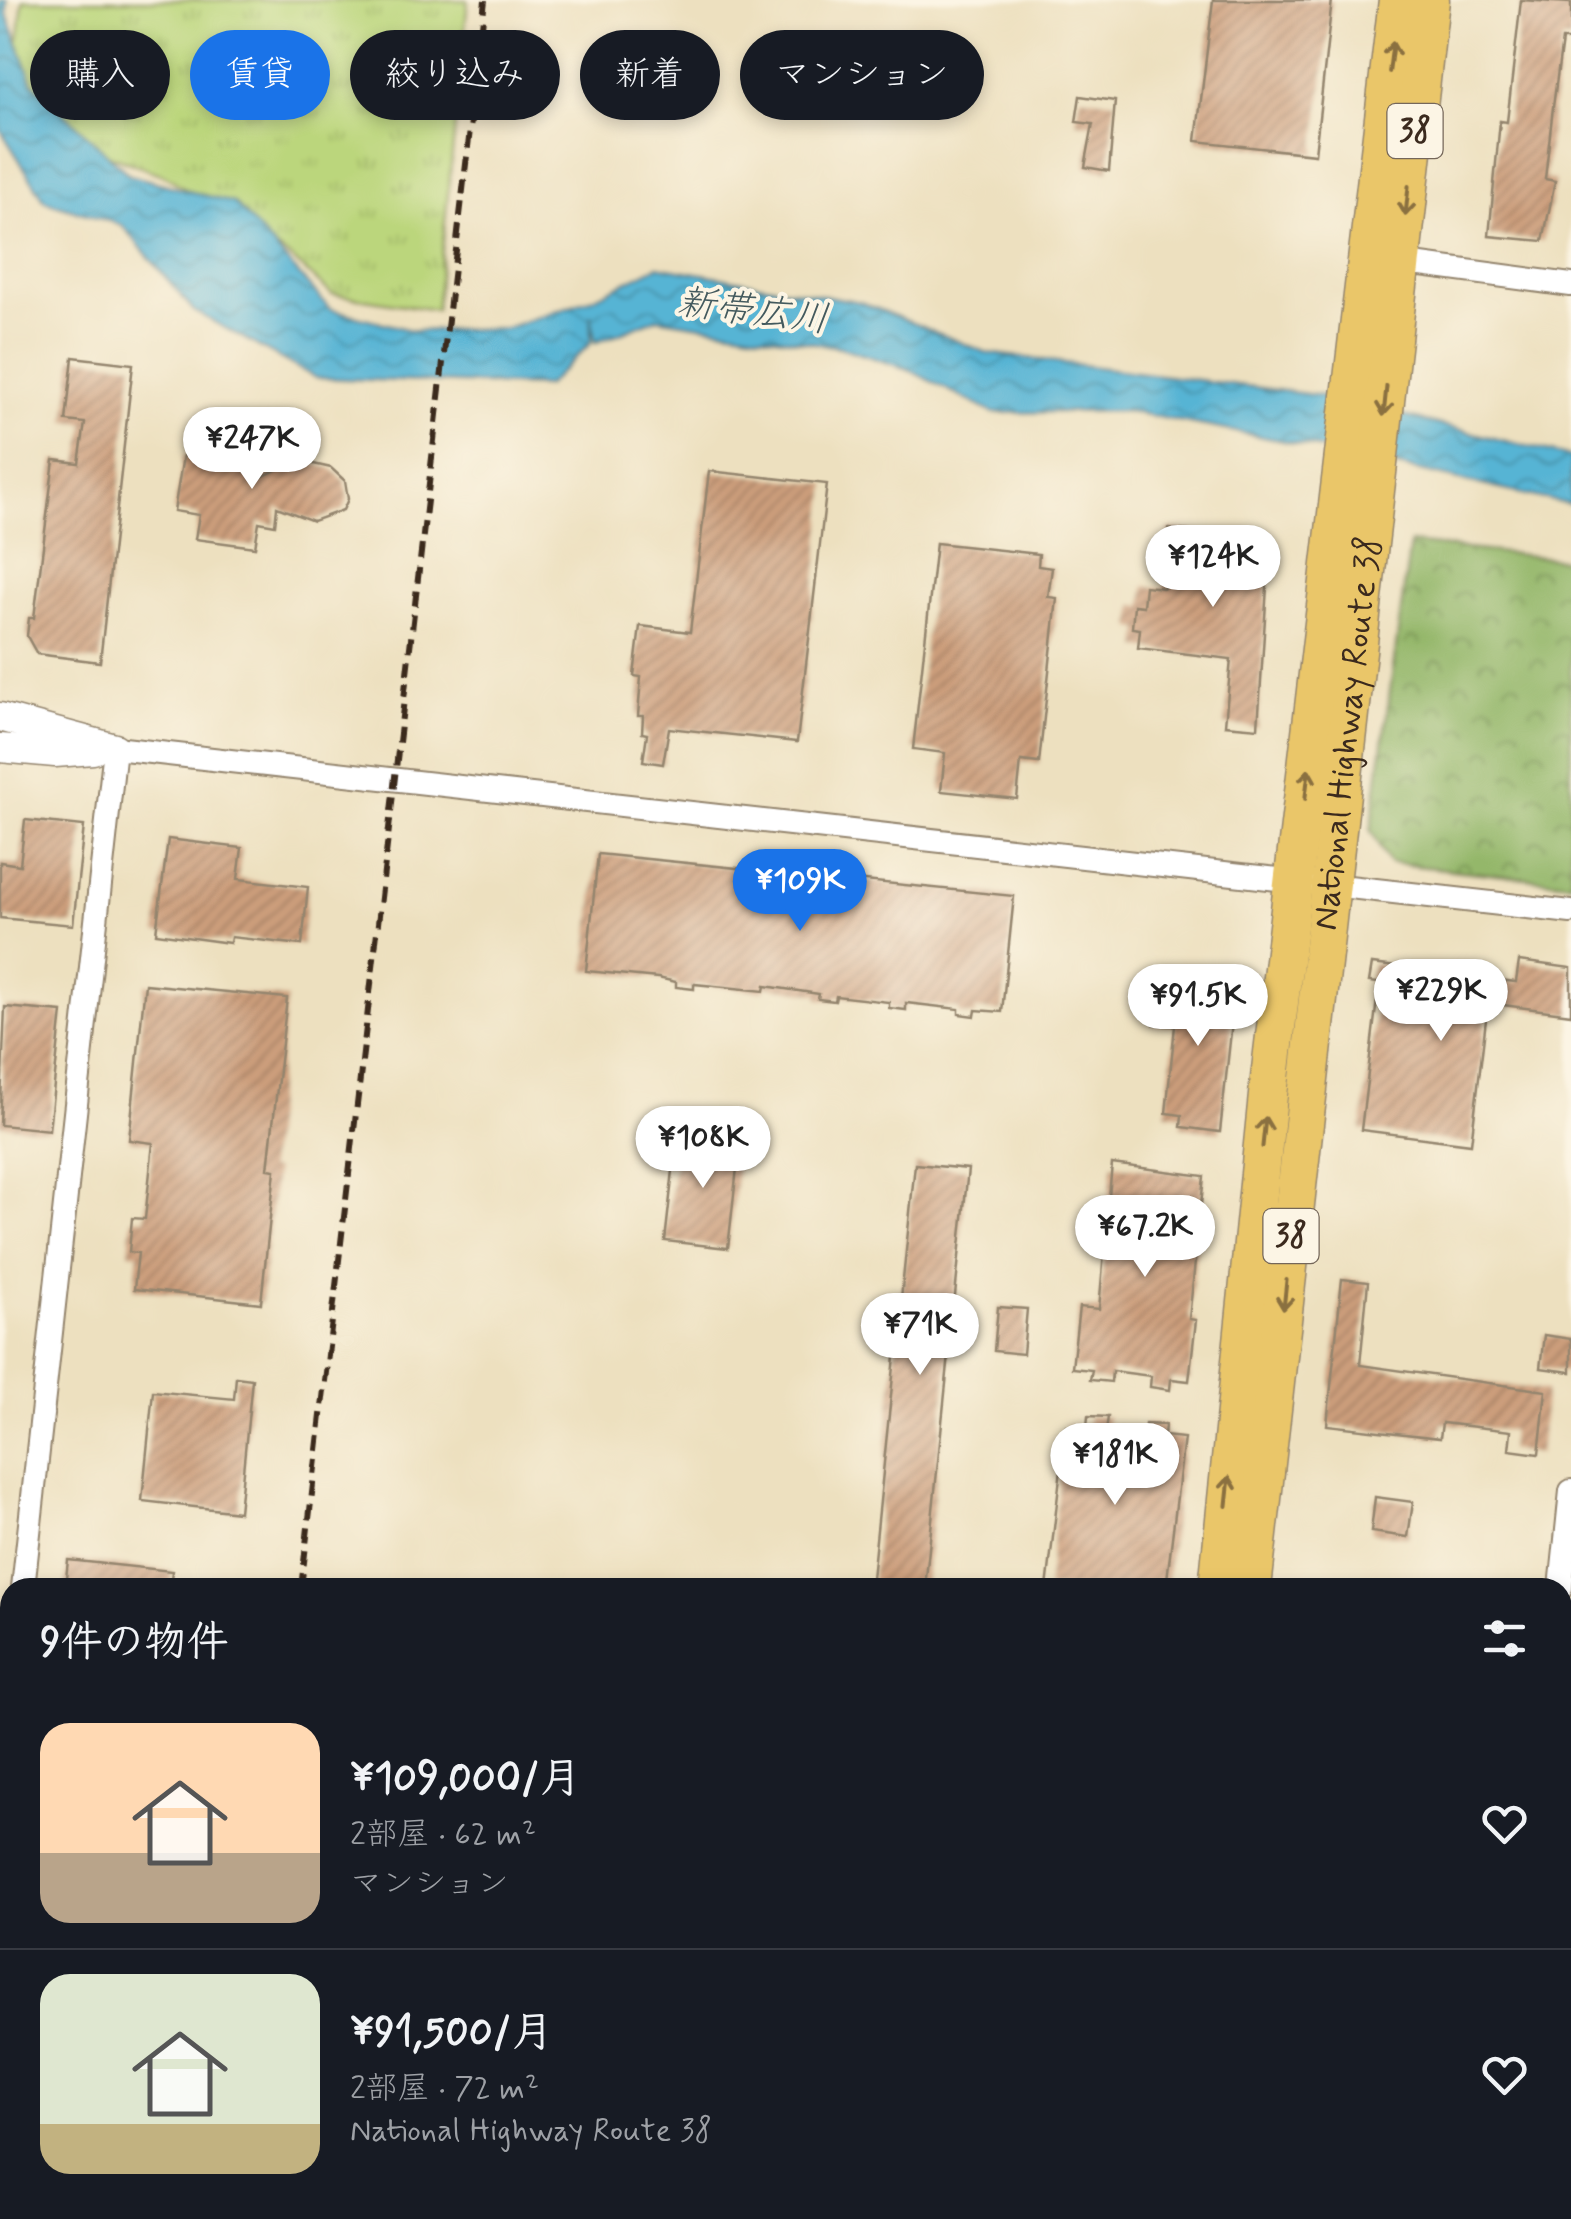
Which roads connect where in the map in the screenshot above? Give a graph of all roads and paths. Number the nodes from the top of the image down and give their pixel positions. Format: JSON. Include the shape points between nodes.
{"nodes":[{"id":1,"x":1398,"y":0,"type":"edge"},
{"id":2,"x":1430,"y":0,"type":"edge"},
{"id":3,"x":1384,"y":260,"type":"junction"},
{"id":4,"x":1571,"y":285,"type":"edge"},
{"id":5,"x":0,"y":717,"type":"edge"},
{"id":6,"x":0,"y":748,"type":"edge"},
{"id":7,"x":115,"y":748,"type":"junction"},
{"id":8,"x":1313,"y":883,"type":"junction"},
{"id":9,"x":1571,"y":912,"type":"edge"},
{"id":10,"x":1571,"y":1491,"type":"edge"},
{"id":11,"x":24,"y":1578,"type":"edge"},
{"id":12,"x":1219,"y":1578,"type":"edge"},
{"id":13,"x":1253,"y":1578,"type":"edge"},
{"id":14,"x":1562,"y":1578,"type":"edge"}],
"edges":[{"from":3,"to":1,"type":"highway","name":"National Highway Route 38","number":"38","one_way":true},
{"from":2,"to":3,"type":"highway","name":"National Highway Route 38","number":"38","one_way":true},
{"from":3,"to":4,"type":"street"},
{"from":3,"to":8,"type":"highway","name":"National Highway Route 38","number":"38"},
{"from":5,"to":7,"type":"street"},
{"from":6,"to":7,"type":"street"},
{"from":7,"to":8,"type":"street"},
{"from":7,"to":11,"type":"street"},
{"from":8,"to":9,"type":"street"},
{"from":12,"to":8,"type":"highway","name":"National Highway Route 38","number":"38","one_way":true,"via":[[1268,1095]]},
{"from":8,"to":13,"type":"highway","name":"National Highway Route 38","number":"38","one_way":true},
{"from":10,"to":14,"type":"street"}]}
